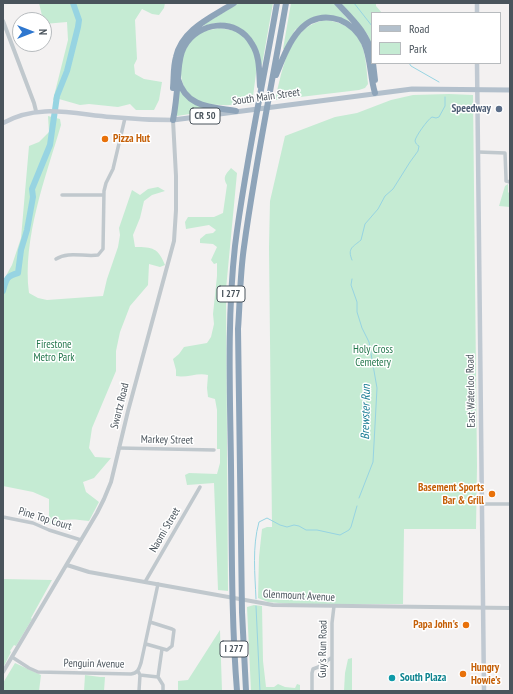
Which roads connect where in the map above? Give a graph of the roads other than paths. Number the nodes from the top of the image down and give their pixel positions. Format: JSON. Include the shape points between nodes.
{"nodes":[{"id":1,"x":234,"y":3,"type":"edge"},
{"id":2,"x":277,"y":3,"type":"edge"},
{"id":3,"x":286,"y":3,"type":"edge"},
{"id":4,"x":337,"y":3,"type":"edge"},
{"id":5,"x":3,"y":21,"type":"edge"},
{"id":6,"x":371,"y":52,"type":"edge"},
{"id":7,"x":373,"y":64,"type":"edge"},
{"id":8,"x":477,"y":64,"type":"edge"},
{"id":9,"x":178,"y":79,"type":"junction"},
{"id":10,"x":271,"y":86,"type":"junction"},
{"id":11,"x":477,"y":90,"type":"junction"},
{"id":12,"x":510,"y":90,"type":"edge"},
{"id":13,"x":375,"y":93,"type":"junction"},
{"id":14,"x":261,"y":95,"type":"junction"},
{"id":15,"x":36,"y":111,"type":"junction"},
{"id":16,"x":236,"y":112,"type":"junction"},
{"id":17,"x":125,"y":118,"type":"junction"},
{"id":18,"x":173,"y":120,"type":"junction"},
{"id":19,"x":3,"y":123,"type":"edge"},
{"id":20,"x":478,"y":152,"type":"junction"},
{"id":21,"x":510,"y":182,"type":"edge"},
{"id":22,"x":62,"y":195,"type":"dead end"},
{"id":23,"x":104,"y":195,"type":"junction"},
{"id":24,"x":56,"y":259,"type":"dead end"},
{"id":25,"x":119,"y":448,"type":"junction"},
{"id":26,"x":214,"y":450,"type":"dead end"},
{"id":27,"x":200,"y":488,"type":"dead end"},
{"id":28,"x":482,"y":504,"type":"junction"},
{"id":29,"x":510,"y":504,"type":"edge"},
{"id":30,"x":3,"y":517,"type":"edge"},
{"id":31,"x":81,"y":540,"type":"junction"},
{"id":32,"x":67,"y":565,"type":"junction"},
{"id":33,"x":145,"y":582,"type":"junction"},
{"id":34,"x":158,"y":584,"type":"junction"},
{"id":35,"x":334,"y":606,"type":"junction"},
{"id":36,"x":483,"y":608,"type":"junction"},
{"id":37,"x":510,"y":608,"type":"edge"},
{"id":38,"x":150,"y":622,"type":"junction"},
{"id":39,"x":146,"y":644,"type":"junction"},
{"id":40,"x":162,"y":649,"type":"junction"},
{"id":41,"x":12,"y":657,"type":"junction"},
{"id":42,"x":332,"y":657,"type":"junction"},
{"id":43,"x":3,"y":672,"type":"edge"},
{"id":44,"x":139,"y":673,"type":"junction"},
{"id":45,"x":158,"y":677,"type":"junction"},
{"id":46,"x":138,"y":691,"type":"edge"},
{"id":47,"x":163,"y":691,"type":"edge"},
{"id":48,"x":237,"y":691,"type":"edge"},
{"id":49,"x":246,"y":691,"type":"edge"},
{"id":50,"x":312,"y":691,"type":"edge"},
{"id":51,"x":332,"y":691,"type":"edge"},
{"id":52,"x":484,"y":691,"type":"edge"}],
"edges":[{"from":1,"to":18,"type":"highway","via":[[192,30],[180,46],[175,64]]},
{"from":2,"to":14,"type":"highway","number":"I 277"},
{"from":3,"to":10,"type":"highway","number":"I 277"},
{"from":4,"to":6,"type":"highway","via":[[364,34]]},
{"from":5,"to":15,"type":"street"},
{"from":7,"to":13,"type":"highway"},
{"from":8,"to":11,"type":"main road","name":"East Waterloo Road"},
{"from":9,"to":14,"type":"highway","via":[[180,56],[190,38],[208,27],[229,27],[247,37],[256,50]]},
{"from":9,"to":16,"type":"highway","via":[[185,93],[198,104]]},
{"from":9,"to":18,"type":"highway"},
{"from":10,"to":13,"type":"highway","via":[[296,34],[309,22],[330,18],[348,24],[361,37],[366,48]]},
{"from":10,"to":49,"type":"highway","number":"I 277","via":[[244,248],[238,329],[241,591]]},
{"from":11,"to":12,"type":"main road","name":"South Main Street"},
{"from":11,"to":13,"type":"main road","name":"South Main Street","via":[[412,89]]},
{"from":11,"to":20,"type":"main road","name":"East Waterloo Road"},
{"from":13,"to":16,"type":"main road","name":"South Main Street","number":"CR 50"},
{"from":14,"to":48,"type":"highway","number":"I 277","via":[[238,227],[231,306],[229,358],[232,608]]},
{"from":15,"to":17,"type":"main road","name":"South Main Street"},
{"from":15,"to":19,"type":"main road","name":"South Main Street"},
{"from":16,"to":18,"type":"main road","name":"South Main Street","number":"CR 50"},
{"from":17,"to":18,"type":"main road","name":"South Main Street"},
{"from":17,"to":23,"type":"street"},
{"from":18,"to":25,"type":"street","name":"Swartz Road","via":[[176,176],[174,241]]},
{"from":20,"to":21,"type":"street","via":[[504,153],[506,181]]},
{"from":20,"to":28,"type":"main road","name":"East Waterloo Road"},
{"from":22,"to":23,"type":"street"},
{"from":23,"to":24,"type":"street","via":[[102,252],[95,255],[67,255]]},
{"from":25,"to":26,"type":"street","name":"Markey Street"},
{"from":25,"to":31,"type":"street","name":"Swartz Road","via":[[104,499]]},
{"from":27,"to":33,"type":"street","name":"Naomi Street"},
{"from":28,"to":29,"type":"street"},
{"from":28,"to":36,"type":"main road","name":"East Waterloo Road"},
{"from":30,"to":31,"type":"street","name":"Pine Top Court","via":[[33,523]]},
{"from":31,"to":32,"type":"street","name":"Swartz Road"},
{"from":32,"to":33,"type":"street","name":"Glenmount Avenue","via":[[89,572]]},
{"from":32,"to":41,"type":"street","name":"Swartz Road"},
{"from":33,"to":34,"type":"street","name":"Glenmount Avenue"},
{"from":34,"to":35,"type":"street","name":"Glenmount Avenue","via":[[261,604]]},
{"from":34,"to":38,"type":"street","name":"Penguin Avenue"},
{"from":35,"to":36,"type":"street","name":"Glenmount Avenue"},
{"from":35,"to":42,"type":"street","name":"Guy's Run Road"},
{"from":36,"to":37,"type":"street","name":"Glenmount Avenue"},
{"from":36,"to":52,"type":"main road","name":"East Waterloo Road"},
{"from":38,"to":39,"type":"street","name":"Penguin Avenue"},
{"from":38,"to":40,"type":"street","via":[[174,630],[172,646],[167,650]]},
{"from":39,"to":40,"type":"street"},
{"from":39,"to":44,"type":"street","name":"Penguin Avenue"},
{"from":40,"to":45,"type":"street"},
{"from":41,"to":43,"type":"street","name":"Swartz Road"},
{"from":41,"to":44,"type":"street","name":"Penguin Avenue","via":[[38,672]]},
{"from":42,"to":50,"type":"street","via":[[313,669]]},
{"from":42,"to":51,"type":"street","name":"Guy's Run Road"},
{"from":44,"to":45,"type":"street"},
{"from":44,"to":46,"type":"street"},
{"from":45,"to":47,"type":"street","via":[[163,685]]}]}
